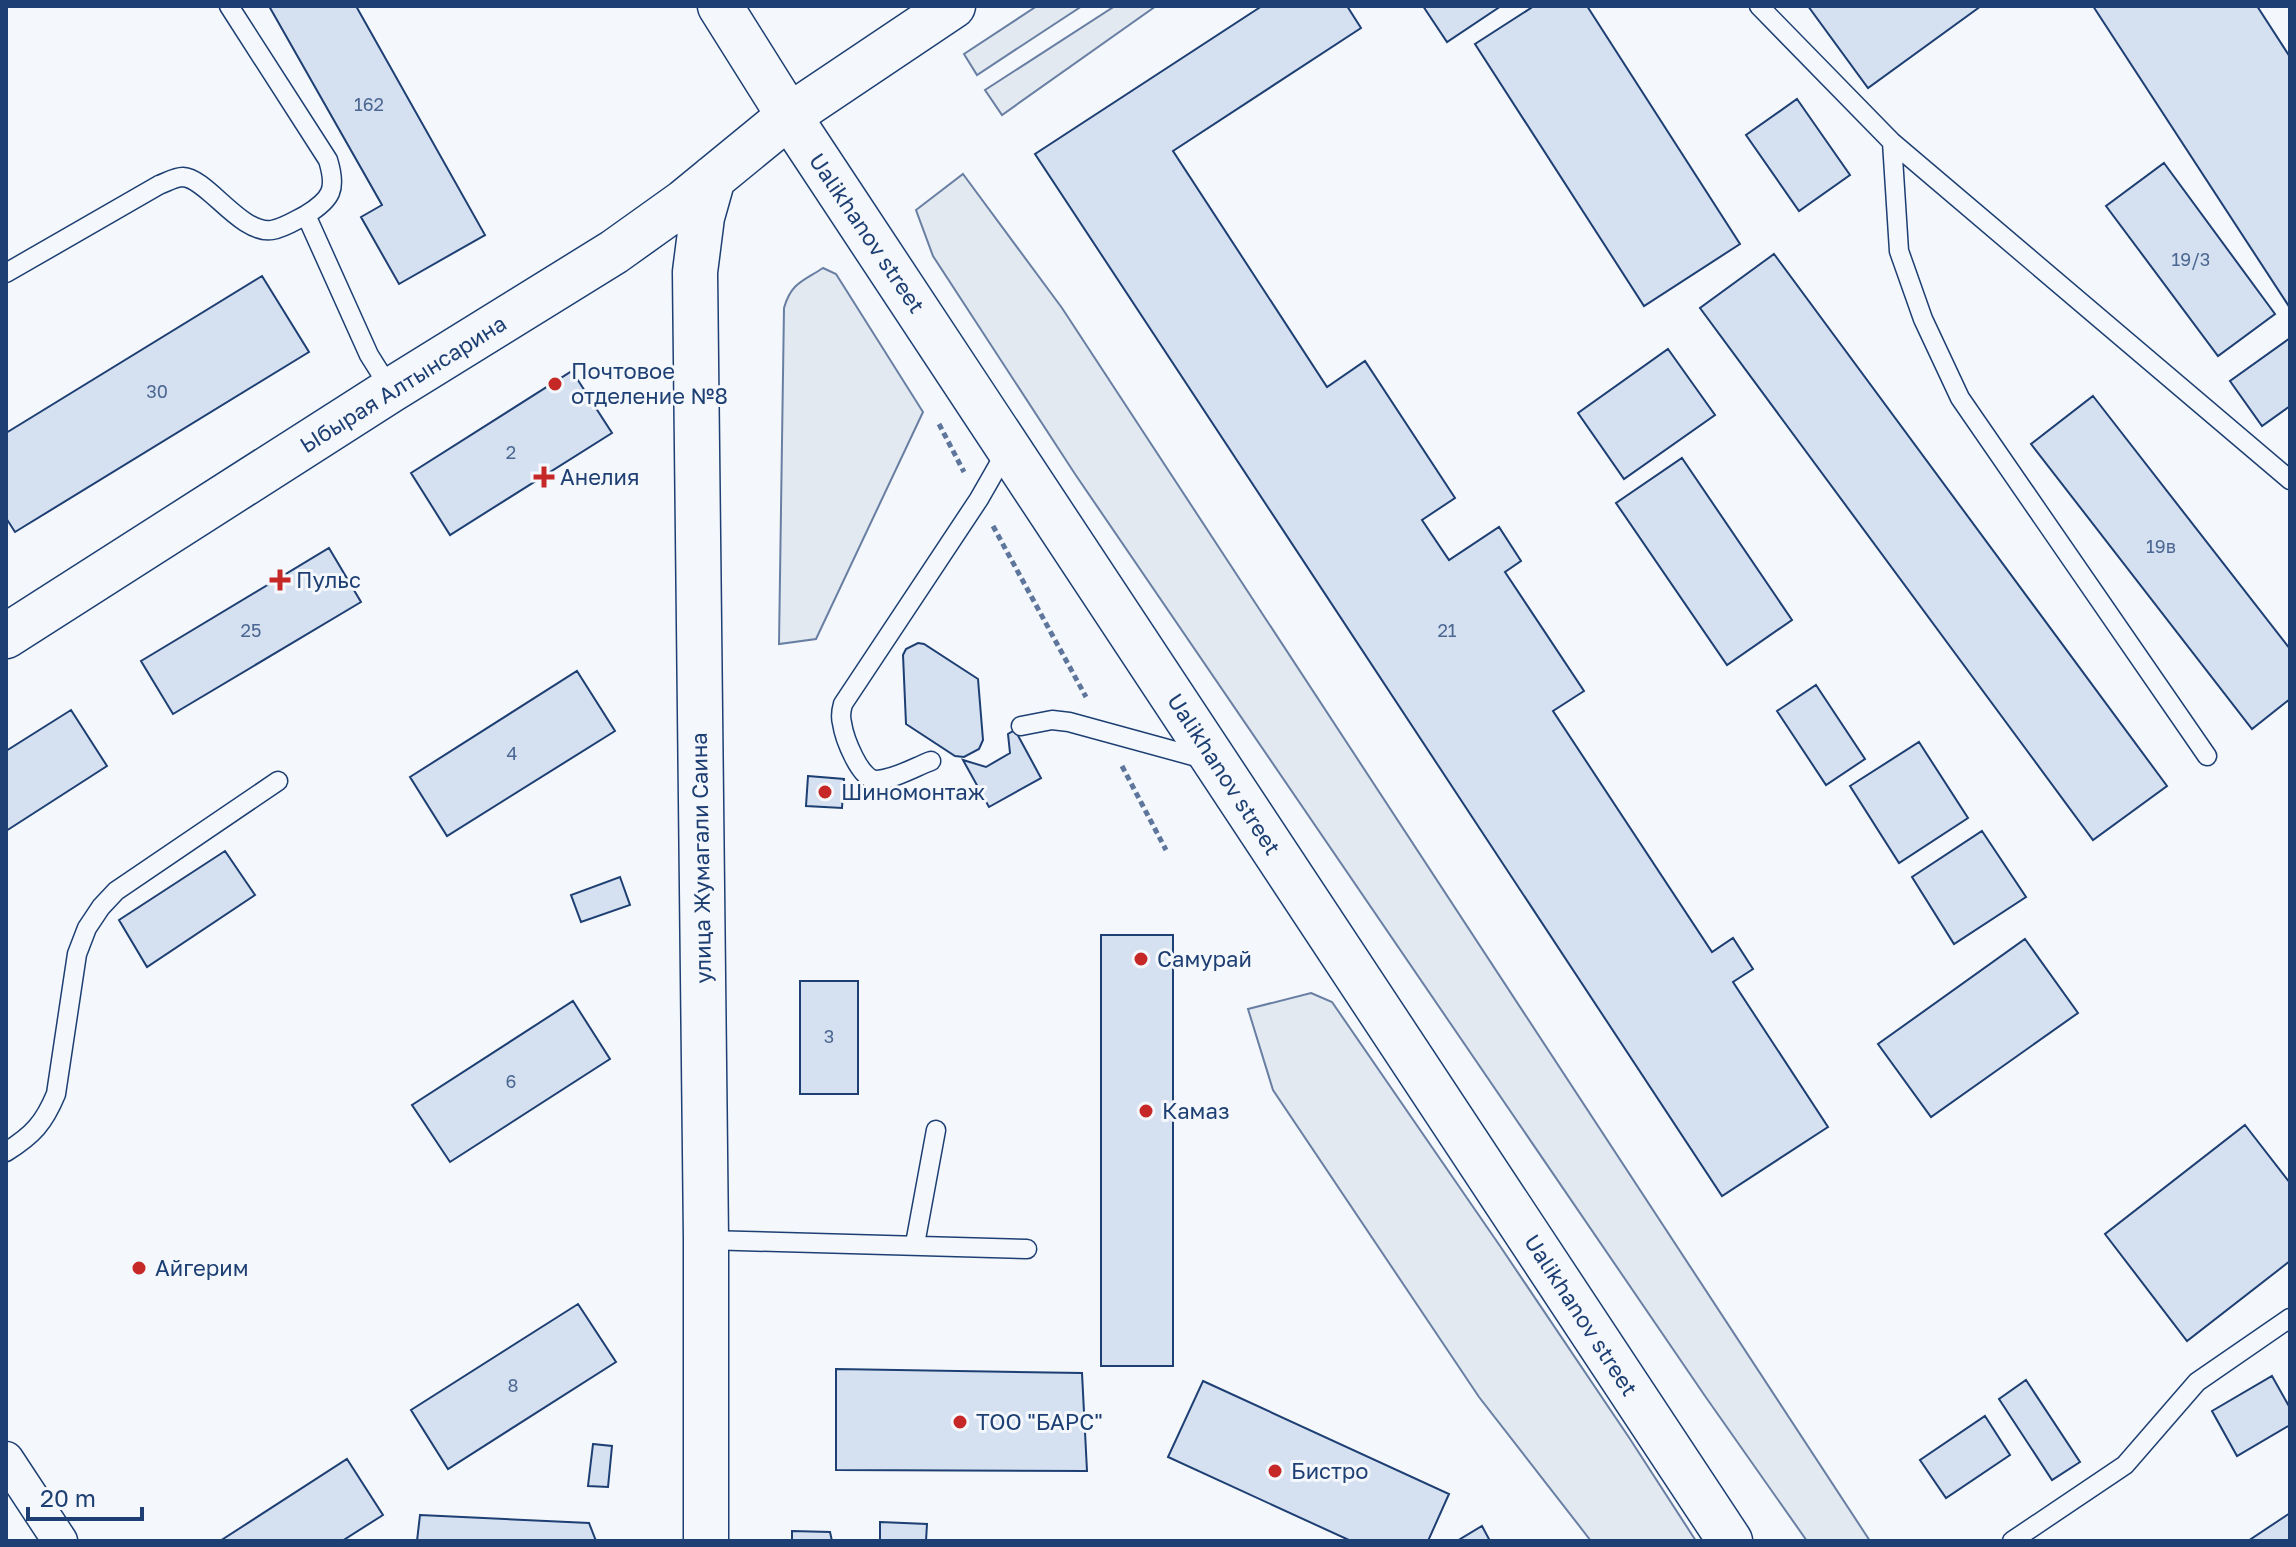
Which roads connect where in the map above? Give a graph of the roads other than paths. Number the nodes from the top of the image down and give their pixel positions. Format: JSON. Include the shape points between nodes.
{"nodes":[{"id":1,"x":229,"y":6,"type":"edge"},
{"id":2,"x":720,"y":6,"type":"edge"},
{"id":3,"x":953,"y":6,"type":"edge"},
{"id":4,"x":1759,"y":6,"type":"edge"},
{"id":5,"x":789,"y":116,"type":"junction"},
{"id":6,"x":1892,"y":142,"type":"junction"},
{"id":7,"x":713,"y":178,"type":"junction"},
{"id":8,"x":306,"y":215,"type":"junction"},
{"id":9,"x":6,"y":273,"type":"edge"},
{"id":10,"x":391,"y":390,"type":"junction"},
{"id":11,"x":1009,"y":447,"type":"junction"},
{"id":12,"x":2290,"y":480,"type":"edge"},
{"id":13,"x":6,"y":636,"type":"edge"},
{"id":14,"x":1021,"y":726,"type":"dead end"},
{"id":15,"x":2207,"y":756,"type":"dead end"},
{"id":16,"x":931,"y":761,"type":"dead end"},
{"id":17,"x":1216,"y":762,"type":"junction"},
{"id":18,"x":278,"y":781,"type":"dead end"},
{"id":19,"x":936,"y":1130,"type":"dead end"},
{"id":20,"x":6,"y":1152,"type":"edge"},
{"id":21,"x":706,"y":1240,"type":"junction"},
{"id":22,"x":915,"y":1244,"type":"junction"},
{"id":23,"x":1027,"y":1249,"type":"dead end"},
{"id":24,"x":2290,"y":1318,"type":"edge"},
{"id":25,"x":6,"y":1459,"type":"edge"},
{"id":26,"x":60,"y":1541,"type":"edge"},
{"id":27,"x":706,"y":1541,"type":"edge"},
{"id":28,"x":1730,"y":1541,"type":"edge"},
{"id":29,"x":2012,"y":1541,"type":"edge"}],
"edges":[{"from":1,"to":8,"type":"lane","via":[[328,160],[332,188],[320,207]]},
{"from":2,"to":5,"type":"main road","name":"Ualikhanov street"},
{"from":3,"to":5,"type":"main road","name":"Ыбырая Алтынсарина"},
{"from":4,"to":6,"type":"lane"},
{"from":5,"to":7,"type":"main road","name":"Ыбырая Алтынсарина"},
{"from":5,"to":11,"type":"main road","name":"Ualikhanov street"},
{"from":6,"to":12,"type":"lane"},
{"from":6,"to":15,"type":"lane","via":[[1899,251],[1960,398]]},
{"from":7,"to":10,"type":"main road","name":"Ыбырая Алтынсарина","via":[[614,252]]},
{"from":7,"to":21,"type":"main road","name":"улица Жумагали Саина","via":[[695,272]]},
{"from":8,"to":9,"type":"lane","via":[[275,230],[258,228],[191,179],[175,178]]},
{"from":8,"to":10,"type":"lane","via":[[369,355]]},
{"from":10,"to":13,"type":"main road","name":"Ыбырая Алтынсарина"},
{"from":11,"to":16,"type":"lane","via":[[847,695],[840,714],[855,759],[870,779]]},
{"from":11,"to":17,"type":"main road","name":"Ualikhanov street"},
{"from":14,"to":17,"type":"lane","via":[[1069,722]]},
{"from":17,"to":28,"type":"main road","name":"Ualikhanov street"},
{"from":18,"to":20,"type":"lane","via":[[116,891],[101,907],[77,954],[56,1094],[38,1128]]},
{"from":19,"to":22,"type":"lane"},
{"from":21,"to":22,"type":"lane"},
{"from":21,"to":27,"type":"main road","name":"улица Жумагали Саина"},
{"from":22,"to":23,"type":"lane"},
{"from":24,"to":29,"type":"lane","via":[[2197,1382],[2125,1465]]},
{"from":25,"to":26,"type":"street"}]}
